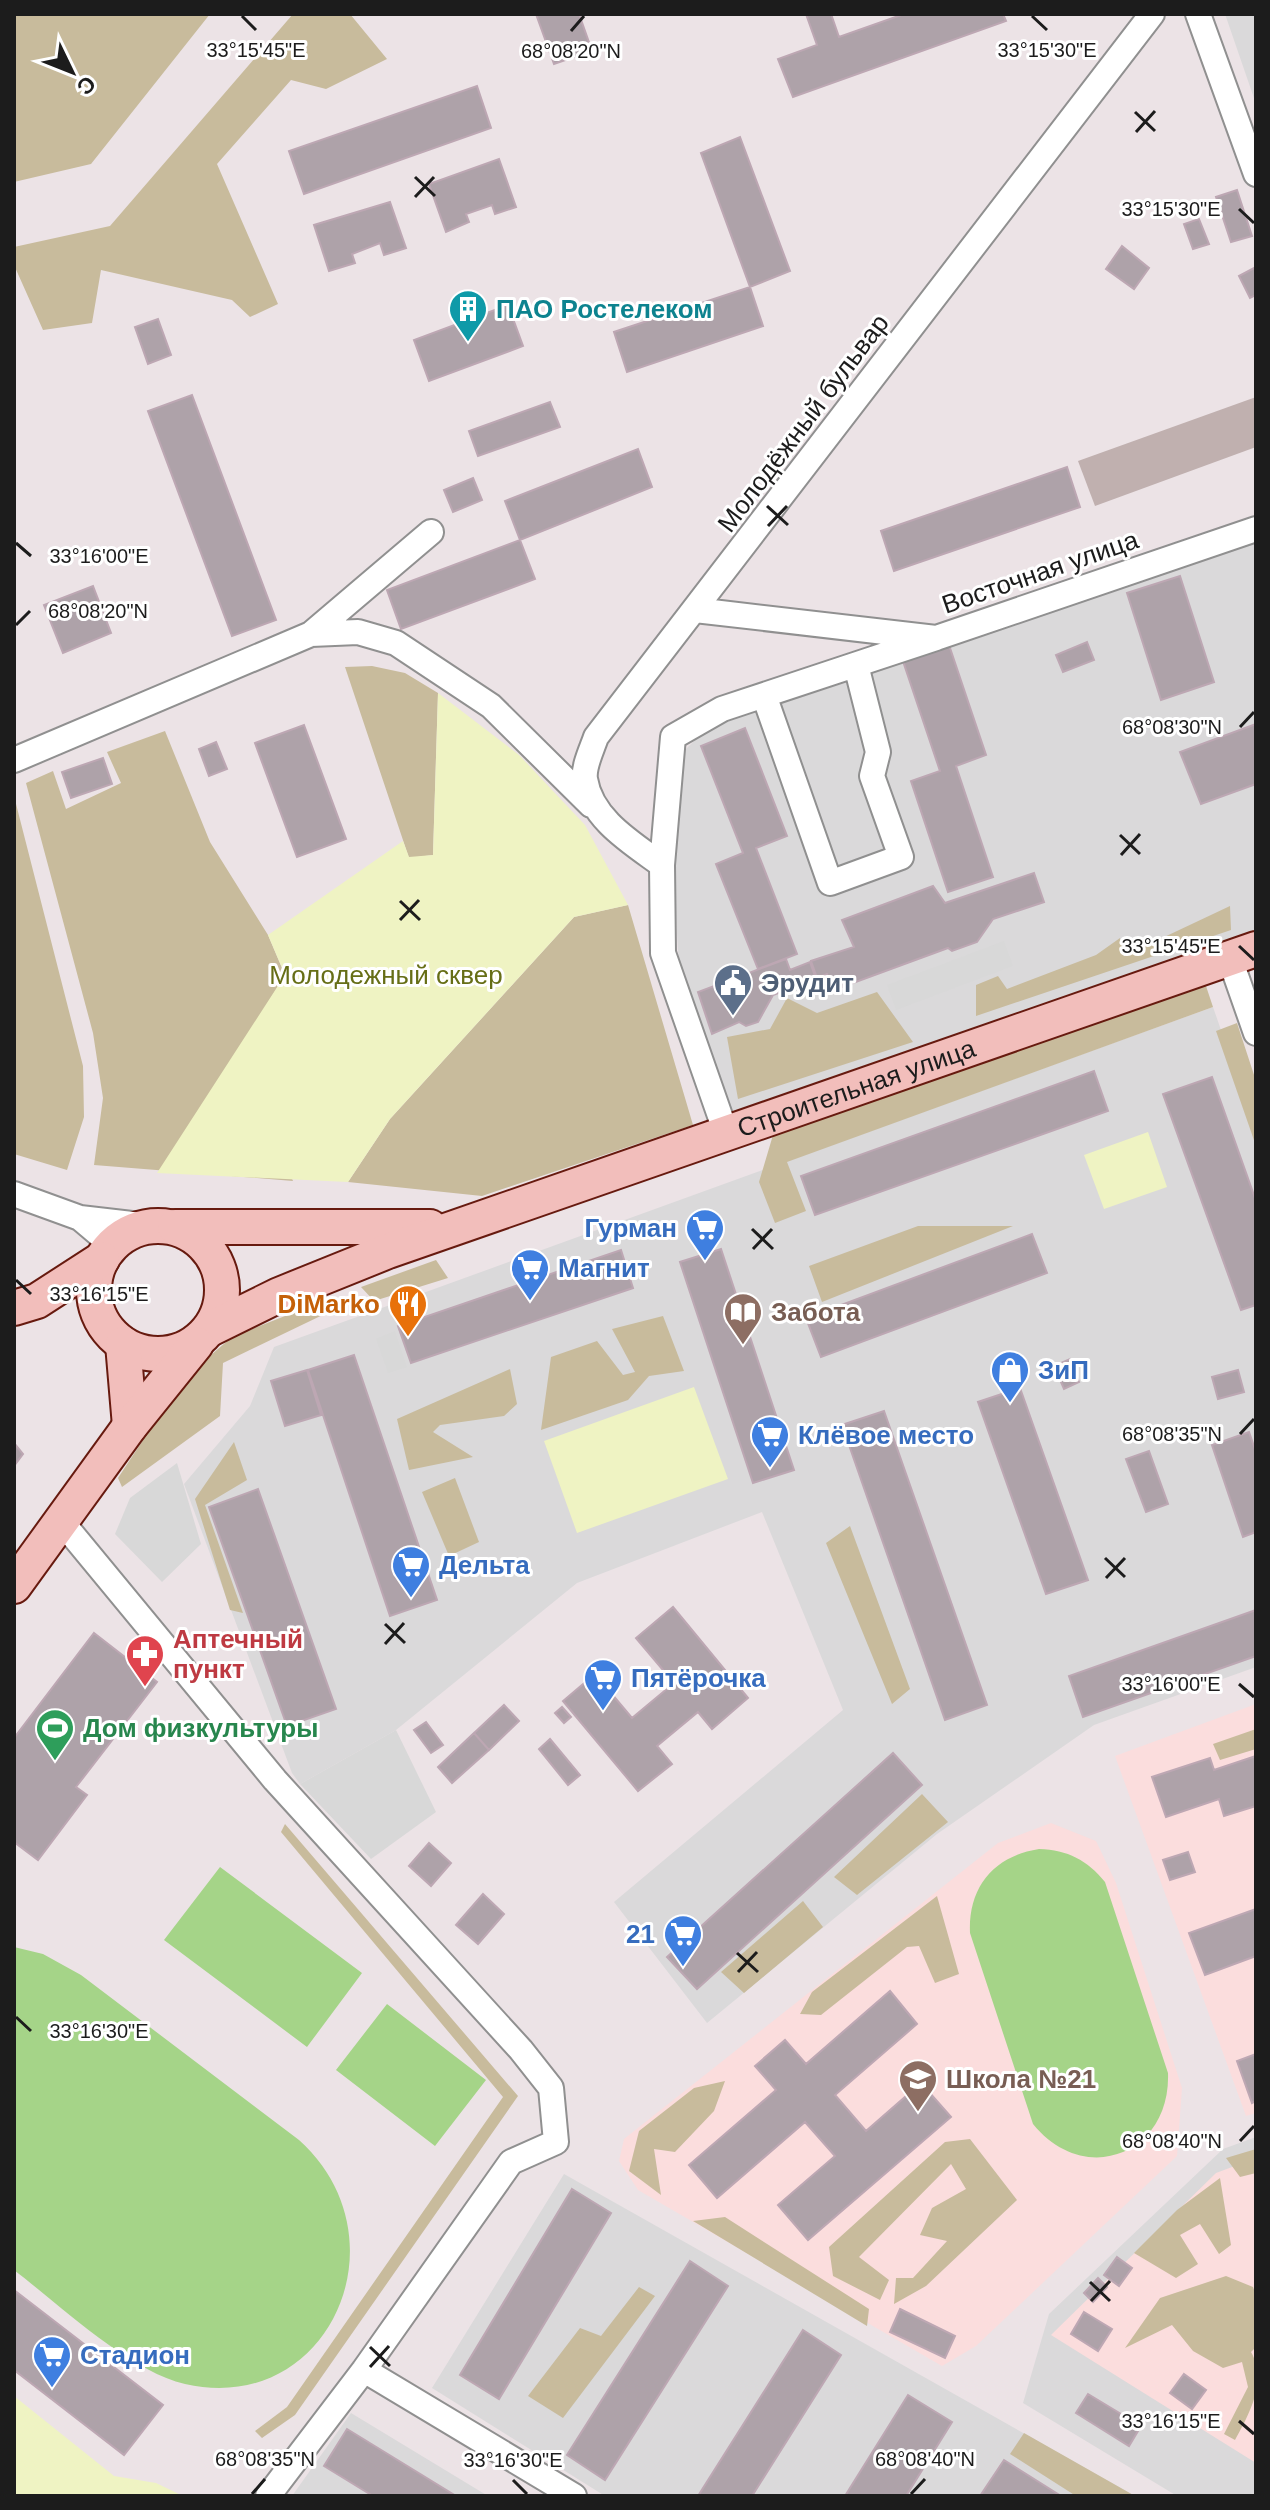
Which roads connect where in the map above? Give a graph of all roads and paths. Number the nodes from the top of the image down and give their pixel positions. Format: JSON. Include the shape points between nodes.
{"nodes":[{"id":1,"x":1152,"y":14,"type":"edge"},
{"id":2,"x":1198,"y":14,"type":"edge"},
{"id":3,"x":1256,"y":174,"type":"edge"},
{"id":4,"x":1256,"y":529,"type":"edge"},
{"id":5,"x":431,"y":532,"type":"dead end"},
{"id":6,"x":695,"y":610,"type":"junction"},
{"id":7,"x":311,"y":634,"type":"junction"},
{"id":8,"x":936,"y":638,"type":"junction"},
{"id":9,"x":856,"y":665,"type":"junction"},
{"id":10,"x":764,"y":695,"type":"junction"},
{"id":11,"x":14,"y":760,"type":"edge"},
{"id":12,"x":596,"y":809,"type":"junction"},
{"id":13,"x":662,"y":865,"type":"junction"},
{"id":14,"x":1243,"y":954,"type":"edge"},
{"id":15,"x":1256,"y":1033,"type":"edge"},
{"id":16,"x":726,"y":1133,"type":"junction"},
{"id":17,"x":14,"y":1194,"type":"edge"},
{"id":18,"x":80,"y":1218,"type":"junction"},
{"id":19,"x":159,"y":1226,"type":"junction"},
{"id":20,"x":455,"y":1227,"type":"junction"},
{"id":21,"x":107,"y":1252,"type":"junction"},
{"id":22,"x":25,"y":1304,"type":"edge"},
{"id":23,"x":98,"y":1313,"type":"junction"},
{"id":24,"x":204,"y":1336,"type":"junction"},
{"id":25,"x":123,"y":1344,"type":"junction"},
{"id":26,"x":130,"y":1426,"type":"junction"},
{"id":27,"x":62,"y":1522,"type":"junction"},
{"id":28,"x":14,"y":1586,"type":"edge"},
{"id":29,"x":364,"y":2370,"type":"junction"},
{"id":30,"x":268,"y":2496,"type":"edge"},
{"id":31,"x":574,"y":2496,"type":"edge"}],
"edges":[{"from":1,"to":6,"type":"street","name":"Молодёжный бульвар"},
{"from":2,"to":3,"type":"street"},
{"from":4,"to":8,"type":"street","name":"Восточная улица"},
{"from":5,"to":7,"type":"street"},
{"from":6,"to":8,"type":"street","name":"Восточная улица"},
{"from":6,"to":12,"type":"street","name":"Молодёжный бульвар","via":[[596,737],[584,777]]},
{"from":7,"to":11,"type":"street"},
{"from":7,"to":12,"type":"street","via":[[358,632],[396,643],[491,706]]},
{"from":8,"to":9,"type":"street"},
{"from":9,"to":10,"type":"street"},
{"from":9,"to":10,"type":"street","via":[[878,752],[872,776],[901,857],[830,883]]},
{"from":10,"to":13,"type":"street","via":[[722,709],[673,737]]},
{"from":12,"to":13,"type":"street","name":"Молодёжный бульвар"},
{"from":13,"to":16,"type":"street","via":[[663,953]]},
{"from":14,"to":15,"type":"street"},
{"from":14,"to":16,"type":"street","name":"Строительная улица"},
{"from":16,"to":20,"type":"street","name":"Строительная улица"},
{"from":17,"to":18,"type":"street"},
{"from":18,"to":19,"type":"street"},
{"from":18,"to":21,"type":"street"},
{"from":19,"to":20,"type":"street","name":"Строительная улица"},
{"from":19,"to":21,"type":"street","via":[[131,1231]]},
{"from":19,"to":24,"type":"street","via":[[203,1243],[219,1267],[221,1305]]},
{"from":20,"to":24,"type":"street","name":"Строительная улица","via":[[279,1295]]},
{"from":21,"to":22,"type":"street"},
{"from":21,"to":23,"type":"street","via":[[93,1288]]},
{"from":22,"to":23,"type":"street"},
{"from":23,"to":25,"type":"street"},
{"from":24,"to":25,"type":"street","via":[[163,1355]]},
{"from":24,"to":26,"type":"street","name":"Строительная улица"},
{"from":25,"to":26,"type":"street"},
{"from":26,"to":27,"type":"street","name":"Строительная улица"},
{"from":27,"to":28,"type":"street","name":"Строительная улица"},
{"from":27,"to":29,"type":"street","via":[[275,1780],[551,2088],[556,2142],[511,2162]]},
{"from":29,"to":30,"type":"street"},
{"from":29,"to":31,"type":"street"}]}
